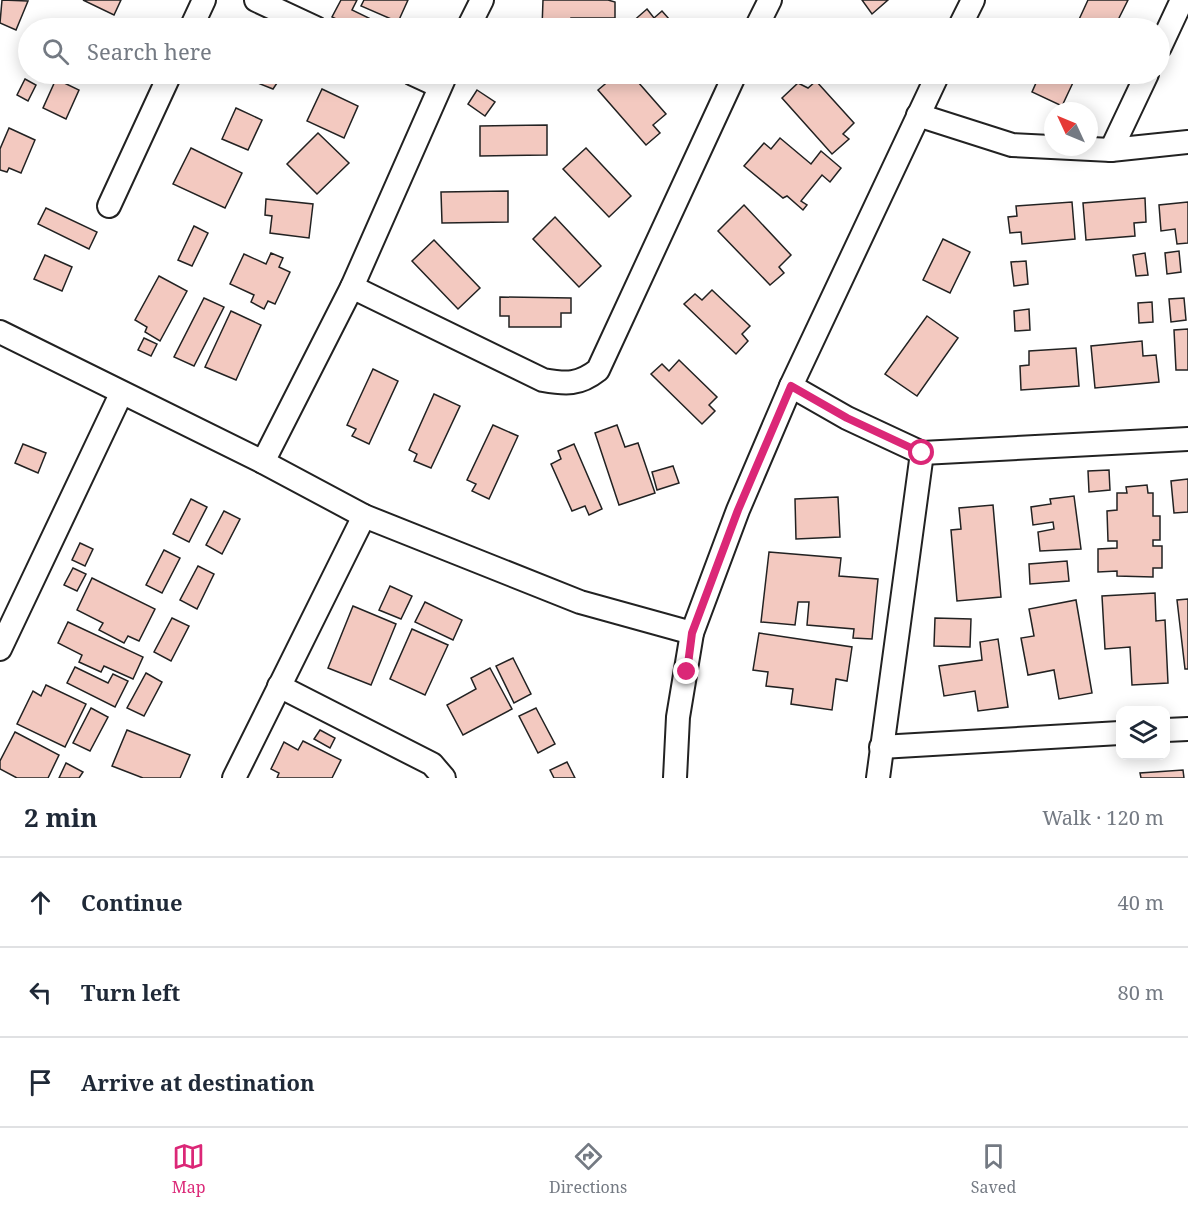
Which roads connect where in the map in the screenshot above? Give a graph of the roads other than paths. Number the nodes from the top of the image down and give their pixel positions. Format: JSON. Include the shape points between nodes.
{"nodes":[{"id":1,"x":204,"y":0,"type":"edge"},
{"id":2,"x":256,"y":0,"type":"edge"},
{"id":3,"x":482,"y":0,"type":"edge"},
{"id":4,"x":973,"y":0,"type":"edge"},
{"id":5,"x":1182,"y":0,"type":"edge"},
{"id":6,"x":763,"y":2,"type":"edge"},
{"id":7,"x":196,"y":18,"type":"edge"},
{"id":8,"x":295,"y":18,"type":"edge"},
{"id":9,"x":473,"y":18,"type":"edge"},
{"id":10,"x":759,"y":18,"type":"edge"},
{"id":11,"x":964,"y":18,"type":"edge"},
{"id":12,"x":1170,"y":26,"type":"edge"},
{"id":13,"x":165,"y":84,"type":"edge"},
{"id":14,"x":440,"y":84,"type":"edge"},
{"id":15,"x":730,"y":84,"type":"edge"},
{"id":16,"x":933,"y":84,"type":"edge"},
{"id":17,"x":1142,"y":84,"type":"edge"},
{"id":18,"x":918,"y":115,"type":"junction"},
{"id":19,"x":1188,"y":142,"type":"edge"},
{"id":20,"x":1111,"y":150,"type":"junction"},
{"id":21,"x":109,"y":206,"type":"dead end"},
{"id":22,"x":351,"y":287,"type":"junction"},
{"id":23,"x":0,"y":332,"type":"edge"},
{"id":24,"x":791,"y":386,"type":"junction"},
{"id":25,"x":121,"y":394,"type":"junction"},
{"id":26,"x":1188,"y":439,"type":"edge"},
{"id":27,"x":922,"y":453,"type":"junction"},
{"id":28,"x":263,"y":462,"type":"junction"},
{"id":29,"x":364,"y":516,"type":"junction"},
{"id":30,"x":692,"y":633,"type":"junction"},
{"id":31,"x":0,"y":649,"type":"edge"},
{"id":32,"x":279,"y":686,"type":"junction"},
{"id":33,"x":1188,"y":729,"type":"edge"},
{"id":34,"x":1170,"y":730,"type":"edge"},
{"id":35,"x":1116,"y":733,"type":"edge"},
{"id":36,"x":881,"y":747,"type":"junction"},
{"id":37,"x":234,"y":778,"type":"edge"},
{"id":38,"x":444,"y":778,"type":"edge"},
{"id":39,"x":675,"y":778,"type":"edge"},
{"id":40,"x":878,"y":778,"type":"edge"}],
"edges":[{"from":1,"to":7,"type":"street"},
{"from":2,"to":8,"type":"street"},
{"from":3,"to":9,"type":"street"},
{"from":4,"to":11,"type":"street"},
{"from":5,"to":12,"type":"street"},
{"from":6,"to":10,"type":"street"},
{"from":13,"to":21,"type":"street"},
{"from":14,"to":22,"type":"street"},
{"from":15,"to":22,"type":"street","via":[[598,370],[585,380],[567,384],[543,380]]},
{"from":16,"to":18,"type":"street"},
{"from":17,"to":20,"type":"street"},
{"from":18,"to":20,"type":"street","via":[[1012,145]]},
{"from":18,"to":24,"type":"street"},
{"from":19,"to":20,"type":"street"},
{"from":22,"to":28,"type":"street"},
{"from":23,"to":25,"type":"street"},
{"from":24,"to":27,"type":"street"},
{"from":24,"to":30,"type":"street","via":[[738,510]]},
{"from":25,"to":28,"type":"street"},
{"from":25,"to":31,"type":"street"},
{"from":26,"to":27,"type":"street"},
{"from":27,"to":36,"type":"street"},
{"from":28,"to":29,"type":"street"},
{"from":29,"to":30,"type":"street","via":[[579,602]]},
{"from":29,"to":32,"type":"street"},
{"from":30,"to":39,"type":"street","via":[[678,717]]},
{"from":32,"to":37,"type":"street"},
{"from":32,"to":38,"type":"street","via":[[432,764]]},
{"from":33,"to":34,"type":"street"},
{"from":35,"to":36,"type":"street"},
{"from":36,"to":40,"type":"street"}]}
